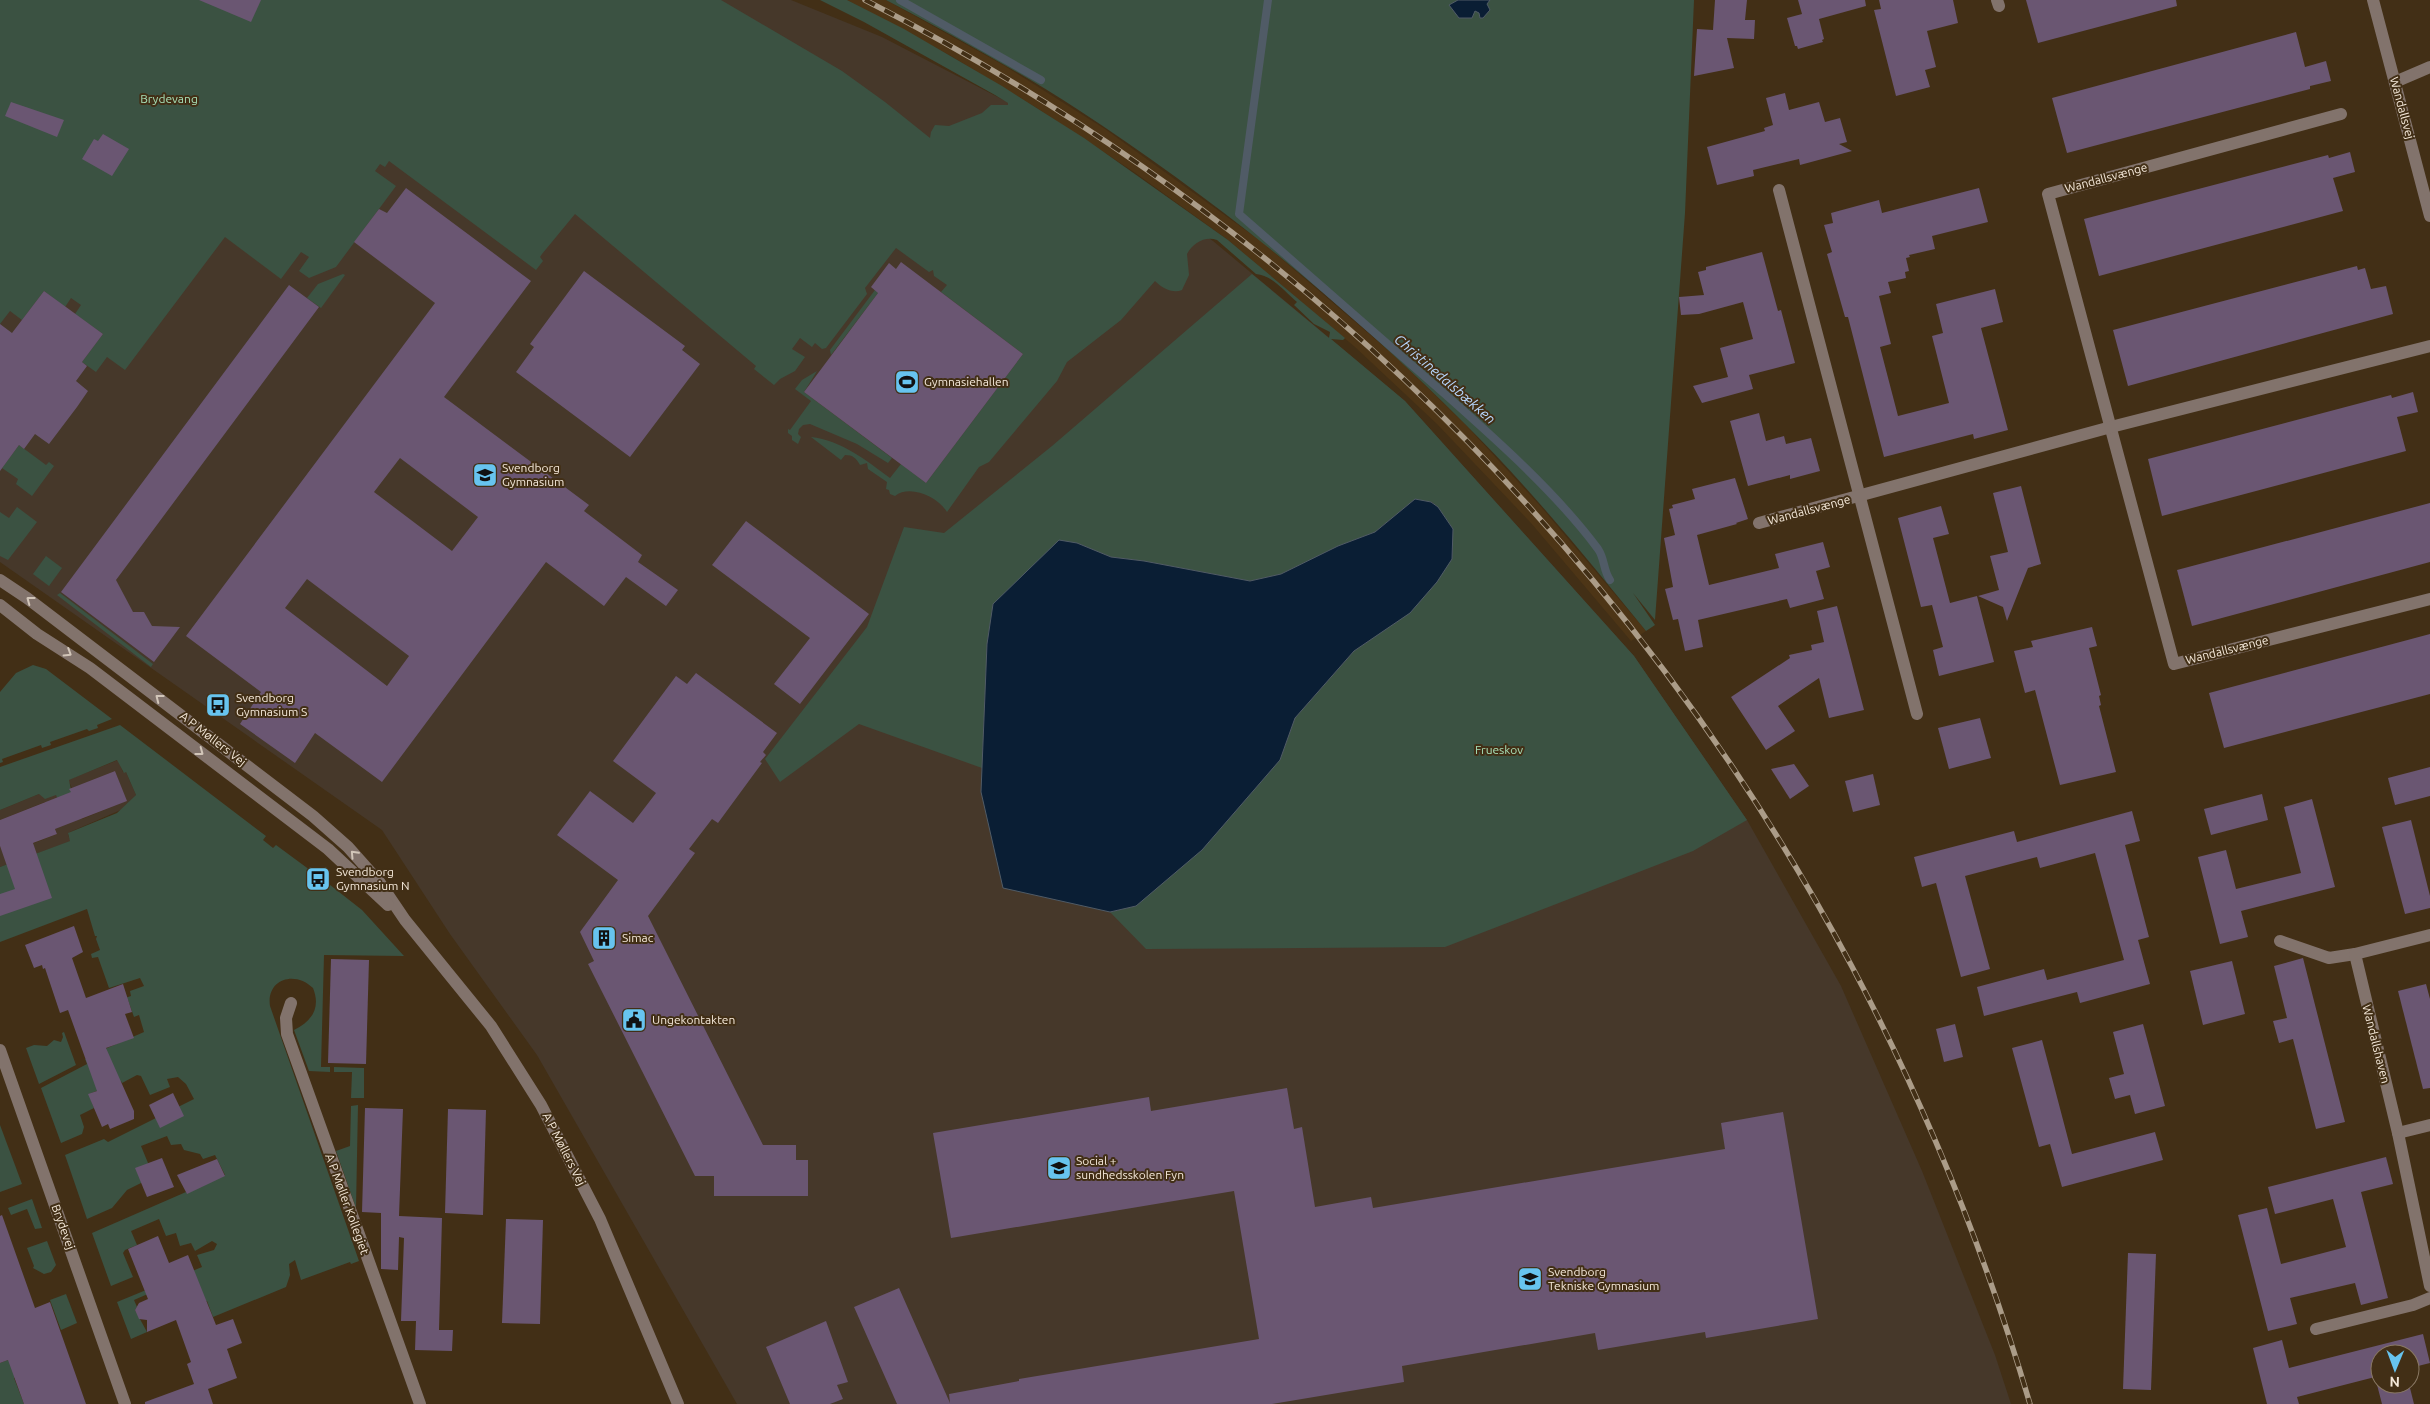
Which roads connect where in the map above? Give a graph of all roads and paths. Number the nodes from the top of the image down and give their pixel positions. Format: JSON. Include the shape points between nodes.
{"nodes":[{"id":1,"x":2373,"y":0,"type":"edge"},
{"id":2,"x":2430,"y":67,"type":"edge"},
{"id":3,"x":2395,"y":82,"type":"junction"},
{"id":4,"x":2341,"y":114,"type":"dead end"},
{"id":5,"x":1779,"y":190,"type":"dead end"},
{"id":6,"x":2430,"y":216,"type":"edge"},
{"id":7,"x":2430,"y":346,"type":"edge"},
{"id":8,"x":2111,"y":427,"type":"junction"},
{"id":9,"x":1859,"y":497,"type":"junction"},
{"id":10,"x":1759,"y":523,"type":"dead end"},
{"id":11,"x":0,"y":580,"type":"edge"},
{"id":12,"x":2430,"y":599,"type":"edge"},
{"id":13,"x":0,"y":605,"type":"edge"},
{"id":14,"x":1917,"y":714,"type":"dead end"},
{"id":15,"x":405,"y":920,"type":"junction"},
{"id":16,"x":2430,"y":935,"type":"edge"},
{"id":17,"x":2280,"y":941,"type":"dead end"},
{"id":18,"x":2355,"y":954,"type":"junction"},
{"id":19,"x":291,"y":1003,"type":"dead end"},
{"id":20,"x":0,"y":1050,"type":"edge"},
{"id":21,"x":2430,"y":1125,"type":"edge"},
{"id":22,"x":2398,"y":1133,"type":"junction"},
{"id":23,"x":2430,"y":1286,"type":"edge"},
{"id":24,"x":2430,"y":1298,"type":"edge"},
{"id":25,"x":2316,"y":1329,"type":"dead end"},
{"id":26,"x":126,"y":1404,"type":"edge"},
{"id":27,"x":420,"y":1404,"type":"edge"},
{"id":28,"x":678,"y":1404,"type":"edge"}],
"edges":[{"from":1,"to":3,"type":"street","name":"Wandallsvej"},
{"from":2,"to":3,"type":"street"},
{"from":3,"to":6,"type":"street","name":"Wandallsvej"},
{"from":4,"to":8,"type":"street","name":"Wandallsvænge","via":[[2048,194]]},
{"from":5,"to":9,"type":"street","name":"Wandallsvænge"},
{"from":7,"to":8,"type":"street","name":"Wandallsvænge"},
{"from":8,"to":9,"type":"street","name":"Wandallsvænge"},
{"from":8,"to":12,"type":"street","name":"Wandallsvænge","via":[[2174,664]]},
{"from":9,"to":10,"type":"street","name":"Wandallsvænge"},
{"from":9,"to":14,"type":"street","name":"Wandallsvænge"},
{"from":15,"to":11,"type":"street","name":"A P Møllers Vej","one_way":true,"via":[[367,868],[324,824]]},
{"from":13,"to":15,"type":"street","name":"A P Møllers Vej","one_way":true,"via":[[37,634],[90,668],[328,849]]},
{"from":15,"to":28,"type":"street","name":"A P Møllers Vej","via":[[491,1026],[541,1105],[600,1220]]},
{"from":16,"to":18,"type":"street"},
{"from":17,"to":18,"type":"street","via":[[2329,958]]},
{"from":18,"to":22,"type":"street","name":"Wandallshaven"},
{"from":19,"to":27,"type":"street","name":"A P Møller Kollegiet","via":[[286,1018],[287,1034]]},
{"from":20,"to":26,"type":"street","name":"Brydevej"},
{"from":21,"to":22,"type":"street"},
{"from":22,"to":23,"type":"street","name":"Wandallshaven"},
{"from":24,"to":25,"type":"street","via":[[2414,1305]]}]}
